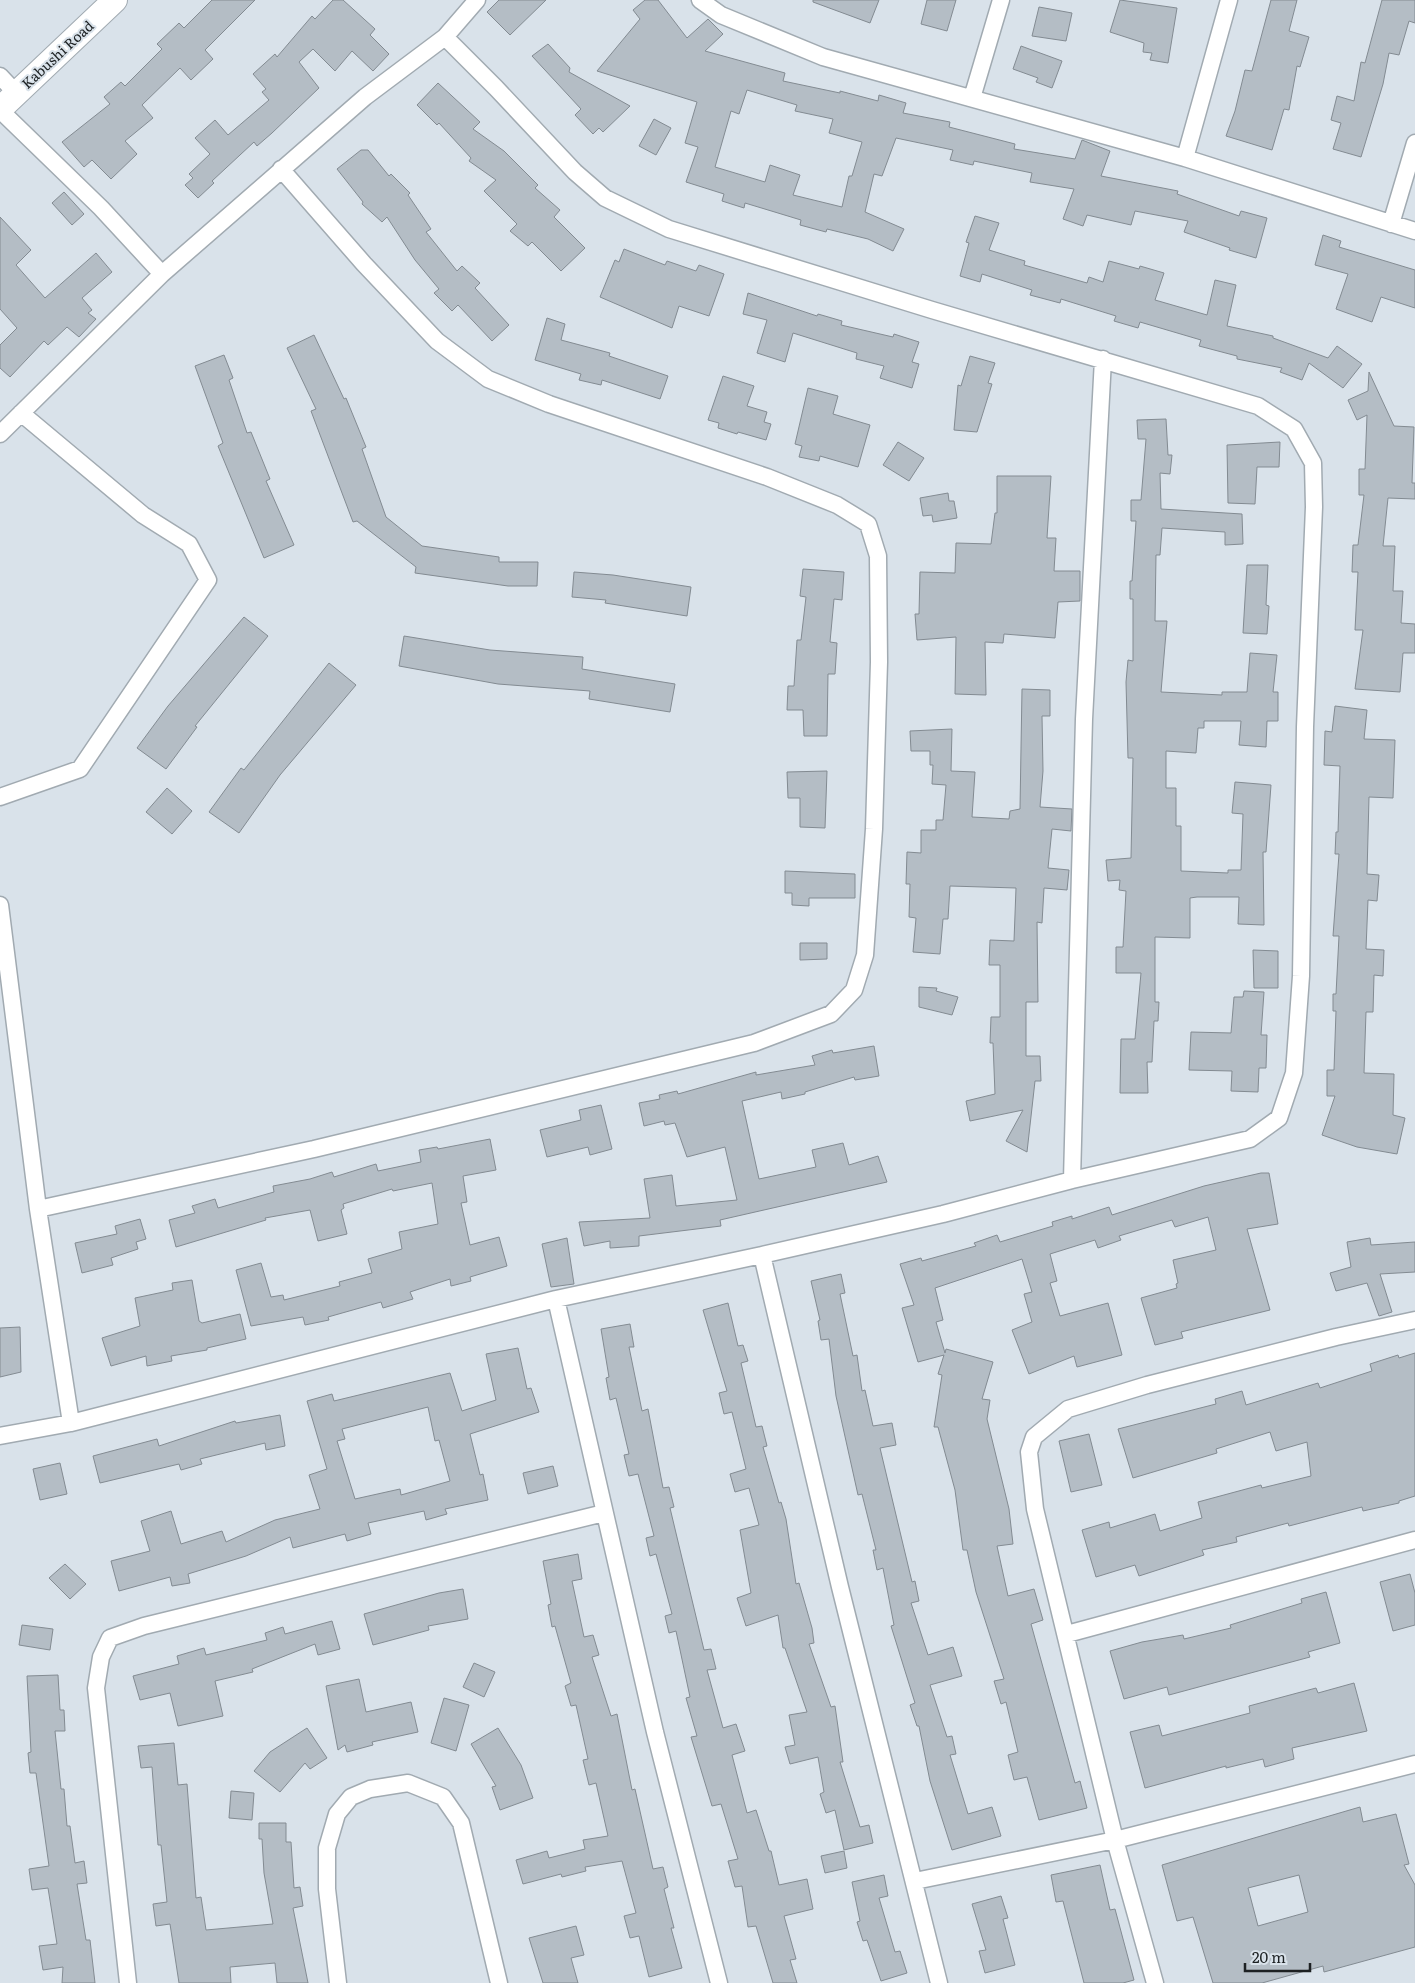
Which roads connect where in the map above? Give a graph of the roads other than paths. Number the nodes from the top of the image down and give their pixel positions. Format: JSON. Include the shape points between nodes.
{"nodes":[{"id":1,"x":94,"y":0,"type":"edge"},
{"id":2,"x":115,"y":0,"type":"edge"},
{"id":3,"x":477,"y":0,"type":"edge"},
{"id":4,"x":700,"y":0,"type":"edge"},
{"id":5,"x":1001,"y":0,"type":"edge"},
{"id":6,"x":1229,"y":0,"type":"edge"},
{"id":7,"x":90,"y":24,"type":"junction"},
{"id":8,"x":445,"y":37,"type":"junction"},
{"id":9,"x":0,"y":76,"type":"edge"},
{"id":10,"x":972,"y":98,"type":"junction"},
{"id":11,"x":5,"y":104,"type":"edge"},
{"id":12,"x":1415,"y":143,"type":"edge"},
{"id":13,"x":1185,"y":158,"type":"junction"},
{"id":14,"x":282,"y":169,"type":"junction"},
{"id":15,"x":1391,"y":224,"type":"junction"},
{"id":16,"x":1415,"y":232,"type":"edge"},
{"id":17,"x":162,"y":274,"type":"junction"},
{"id":18,"x":1103,"y":359,"type":"junction"},
{"id":19,"x":21,"y":413,"type":"junction"},
{"id":20,"x":0,"y":434,"type":"edge"},
{"id":21,"x":0,"y":797,"type":"edge"},
{"id":22,"x":0,"y":904,"type":"edge"},
{"id":23,"x":1072,"y":1180,"type":"junction"},
{"id":24,"x":38,"y":1209,"type":"junction"},
{"id":25,"x":762,"y":1256,"type":"junction"},
{"id":26,"x":556,"y":1299,"type":"junction"},
{"id":27,"x":1415,"y":1320,"type":"edge"},
{"id":28,"x":71,"y":1423,"type":"junction"},
{"id":29,"x":0,"y":1436,"type":"edge"},
{"id":30,"x":604,"y":1513,"type":"junction"},
{"id":31,"x":1415,"y":1540,"type":"edge"},
{"id":32,"x":1067,"y":1634,"type":"junction"},
{"id":33,"x":1415,"y":1764,"type":"edge"},
{"id":34,"x":1115,"y":1840,"type":"junction"},
{"id":35,"x":916,"y":1881,"type":"junction"},
{"id":36,"x":128,"y":1983,"type":"edge"},
{"id":37,"x":338,"y":1983,"type":"edge"},
{"id":38,"x":500,"y":1983,"type":"edge"},
{"id":39,"x":719,"y":1983,"type":"edge"},
{"id":40,"x":940,"y":1983,"type":"edge"},
{"id":41,"x":1155,"y":1983,"type":"edge"}],
"edges":[{"from":1,"to":7,"type":"street"},
{"from":2,"to":7,"type":"main road","name":"Kabushi Road"},
{"from":3,"to":8,"type":"street"},
{"from":4,"to":10,"type":"street","via":[[721,15],[823,57]]},
{"from":5,"to":10,"type":"street"},
{"from":6,"to":13,"type":"street"},
{"from":7,"to":11,"type":"main road","name":"Kabushi Road"},
{"from":8,"to":14,"type":"street","via":[[365,97]]},
{"from":8,"to":18,"type":"street","via":[[575,172],[605,198],[669,228],[932,310]]},
{"from":9,"to":11,"type":"street"},
{"from":10,"to":13,"type":"street"},
{"from":11,"to":17,"type":"street"},
{"from":12,"to":15,"type":"street"},
{"from":13,"to":15,"type":"street"},
{"from":14,"to":17,"type":"street"},
{"from":14,"to":24,"type":"street","via":[[364,264],[437,341],[488,379],[549,404],[767,477],[837,505],[868,524],[878,556],[879,662],[874,829],[865,955],[854,990],[832,1014],[754,1044],[314,1149]]},
{"from":15,"to":16,"type":"street"},
{"from":17,"to":19,"type":"street"},
{"from":18,"to":23,"type":"street","via":[[1084,719]]},
{"from":18,"to":23,"type":"street","via":[[1258,406],[1294,429],[1313,463],[1301,976],[1294,1073],[1279,1118],[1250,1139]]},
{"from":19,"to":20,"type":"street"},
{"from":19,"to":21,"type":"street","via":[[143,515],[189,544],[208,580],[80,769]]},
{"from":22,"to":24,"type":"street"},
{"from":23,"to":25,"type":"street"},
{"from":24,"to":28,"type":"street"},
{"from":25,"to":26,"type":"street"},
{"from":25,"to":35,"type":"street","via":[[840,1587]]},
{"from":26,"to":28,"type":"street"},
{"from":26,"to":30,"type":"street"},
{"from":27,"to":32,"type":"street","via":[[1147,1385],[1068,1410],[1034,1437],[1029,1452],[1029,1468]]},
{"from":28,"to":29,"type":"street"},
{"from":30,"to":36,"type":"street","via":[[144,1626],[110,1638],[101,1657],[96,1688]]},
{"from":30,"to":39,"type":"street","via":[[655,1732]]},
{"from":31,"to":32,"type":"street"},
{"from":32,"to":34,"type":"street"},
{"from":33,"to":34,"type":"street"},
{"from":34,"to":35,"type":"street"},
{"from":34,"to":41,"type":"street"},
{"from":35,"to":40,"type":"street"},
{"from":37,"to":38,"type":"street","via":[[327,1889],[327,1848],[337,1814],[352,1797],[408,1783],[443,1797],[461,1823]]}]}
